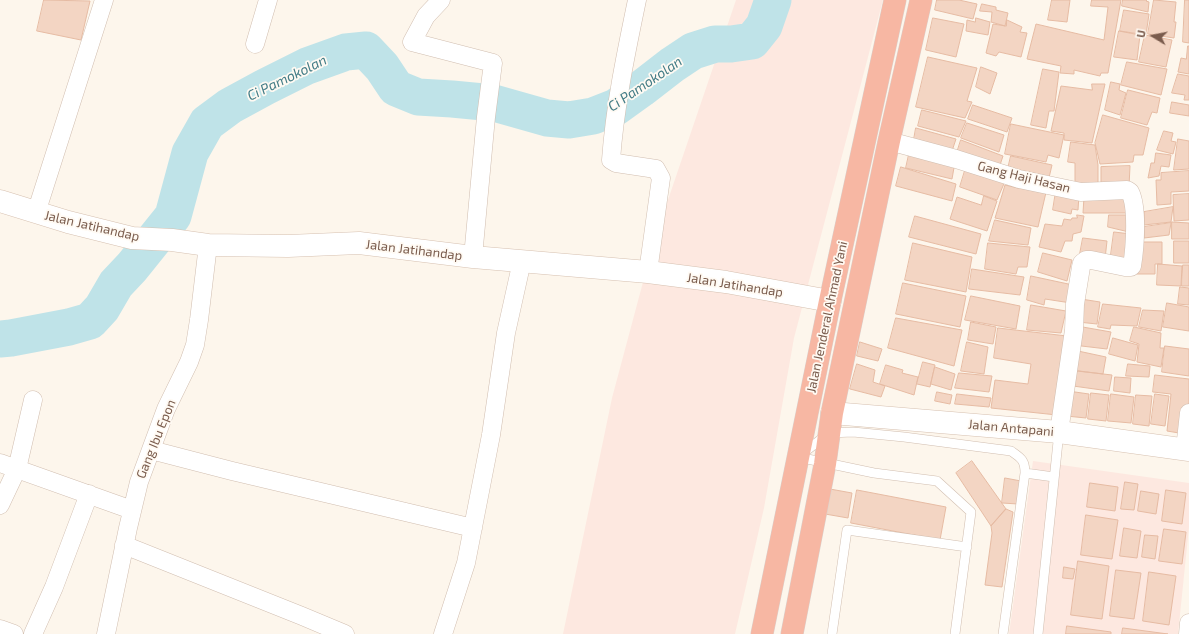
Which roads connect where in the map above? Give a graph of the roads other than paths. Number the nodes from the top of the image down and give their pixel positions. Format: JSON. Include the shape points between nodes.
{"nodes":[{"id":1,"x":104,"y":0,"type":"edge"},
{"id":2,"x":268,"y":0,"type":"edge"},
{"id":3,"x":441,"y":0,"type":"edge"},
{"id":4,"x":637,"y":0,"type":"edge"},
{"id":5,"x":895,"y":0,"type":"edge"},
{"id":6,"x":921,"y":0,"type":"edge"},
{"id":7,"x":256,"y":44,"type":"dead end"},
{"id":8,"x":889,"y":141,"type":"junction"},
{"id":9,"x":0,"y":201,"type":"edge"},
{"id":10,"x":36,"y":213,"type":"junction"},
{"id":11,"x":208,"y":245,"type":"junction"},
{"id":12,"x":473,"y":257,"type":"junction"},
{"id":13,"x":522,"y":261,"type":"junction"},
{"id":14,"x":648,"y":272,"type":"junction"},
{"id":15,"x":830,"y":301,"type":"junction"},
{"id":16,"x":33,"y":400,"type":"dead end"},
{"id":17,"x":1189,"y":413,"type":"edge"},
{"id":18,"x":831,"y":423,"type":"junction"},
{"id":19,"x":1059,"y":432,"type":"junction"},
{"id":20,"x":1187,"y":449,"type":"edge"},
{"id":21,"x":151,"y":450,"type":"junction"},
{"id":22,"x":798,"y":457,"type":"junction"},
{"id":23,"x":0,"y":463,"type":"edge"},
{"id":24,"x":825,"y":464,"type":"junction"},
{"id":25,"x":17,"y":469,"type":"junction"},
{"id":26,"x":1025,"y":473,"type":"junction"},
{"id":27,"x":1054,"y":477,"type":"junction"},
{"id":28,"x":89,"y":494,"type":"junction"},
{"id":29,"x":0,"y":505,"type":"edge"},
{"id":30,"x":132,"y":510,"type":"junction"},
{"id":31,"x":473,"y":528,"type":"junction"},
{"id":32,"x":124,"y":546,"type":"junction"},
{"id":33,"x":967,"y":547,"type":"junction"},
{"id":34,"x":1189,"y":623,"type":"edge"},
{"id":35,"x":0,"y":628,"type":"edge"},
{"id":36,"x":14,"y":634,"type":"edge"},
{"id":37,"x":34,"y":634,"type":"edge"},
{"id":38,"x":106,"y":634,"type":"edge"},
{"id":39,"x":345,"y":634,"type":"edge"},
{"id":40,"x":443,"y":634,"type":"edge"},
{"id":41,"x":762,"y":634,"type":"edge"},
{"id":42,"x":792,"y":634,"type":"edge"},
{"id":43,"x":832,"y":634,"type":"edge"},
{"id":44,"x":955,"y":634,"type":"edge"},
{"id":45,"x":1003,"y":634,"type":"edge"},
{"id":46,"x":1038,"y":634,"type":"edge"},
{"id":47,"x":1188,"y":634,"type":"edge"}],
"edges":[{"from":1,"to":10,"type":"street"},
{"from":2,"to":7,"type":"street"},
{"from":3,"to":12,"type":"street","via":[[426,16],[412,42],[494,62],[486,117]]},
{"from":4,"to":14,"type":"street","via":[[613,124],[610,160],[656,169],[661,178]]},
{"from":5,"to":15,"type":"highway","name":"Jalan Jenderal Ahmad Yani"},
{"from":6,"to":8,"type":"highway","name":"Jalan Jenderal Ahmad Yani"},
{"from":8,"to":18,"type":"highway","name":"Jalan Jenderal Ahmad Yani"},
{"from":8,"to":19,"type":"street","name":"Gang Haji Hasan","via":[[1019,179],[1081,192],[1130,192],[1135,218],[1132,266],[1091,260],[1082,263]]},
{"from":9,"to":10,"type":"street","name":"Jalan Jatihandap"},
{"from":10,"to":11,"type":"street","name":"Jalan Jatihandap","via":[[132,238]]},
{"from":11,"to":12,"type":"street","name":"Jalan Jatihandap","via":[[288,246],[359,243]]},
{"from":11,"to":21,"type":"street","name":"Gang Ibu Epon","via":[[195,345],[190,362],[166,409]]},
{"from":12,"to":13,"type":"street","name":"Jalan Jatihandap"},
{"from":13,"to":14,"type":"street","name":"Jalan Jatihandap"},
{"from":13,"to":31,"type":"street","via":[[506,333],[491,435]]},
{"from":14,"to":15,"type":"street","name":"Jalan Jatihandap","via":[[726,282]]},
{"from":15,"to":22,"type":"highway","name":"Jalan Jenderal Ahmad Yani"},
{"from":16,"to":25,"type":"street"},
{"from":17,"to":20,"type":"street"},
{"from":18,"to":19,"type":"street","name":"Jalan Antapani"},
{"from":18,"to":22,"type":"lane"},
{"from":18,"to":24,"type":"highway","name":"Jalan Jenderal Ahmad Yani"},
{"from":18,"to":26,"type":"lane","via":[[854,432],[1011,451],[1025,464]]},
{"from":19,"to":20,"type":"street","name":"Jalan Antapani"},
{"from":19,"to":27,"type":"lane"},
{"from":21,"to":30,"type":"street","name":"Gang Ibu Epon"},
{"from":21,"to":31,"type":"street"},
{"from":22,"to":24,"type":"lane"},
{"from":22,"to":41,"type":"highway","name":"Jalan Jenderal Ahmad Yani"},
{"from":23,"to":25,"type":"street"},
{"from":24,"to":33,"type":"lane","via":[[937,481],[971,512]]},
{"from":24,"to":42,"type":"highway","name":"Jalan Jenderal Ahmad Yani"},
{"from":25,"to":28,"type":"street"},
{"from":25,"to":29,"type":"street"},
{"from":26,"to":27,"type":"lane"},
{"from":26,"to":45,"type":"lane"},
{"from":27,"to":46,"type":"lane"},
{"from":28,"to":30,"type":"street"},
{"from":28,"to":37,"type":"street"},
{"from":30,"to":32,"type":"street","name":"Gang Ibu Epon"},
{"from":31,"to":40,"type":"street","via":[[466,563]]},
{"from":32,"to":38,"type":"street","name":"Gang Ibu Epon"},
{"from":32,"to":39,"type":"street"},
{"from":33,"to":43,"type":"lane","via":[[847,530]]},
{"from":33,"to":44,"type":"lane"},
{"from":34,"to":47,"type":"street"},
{"from":35,"to":36,"type":"street"}]}
